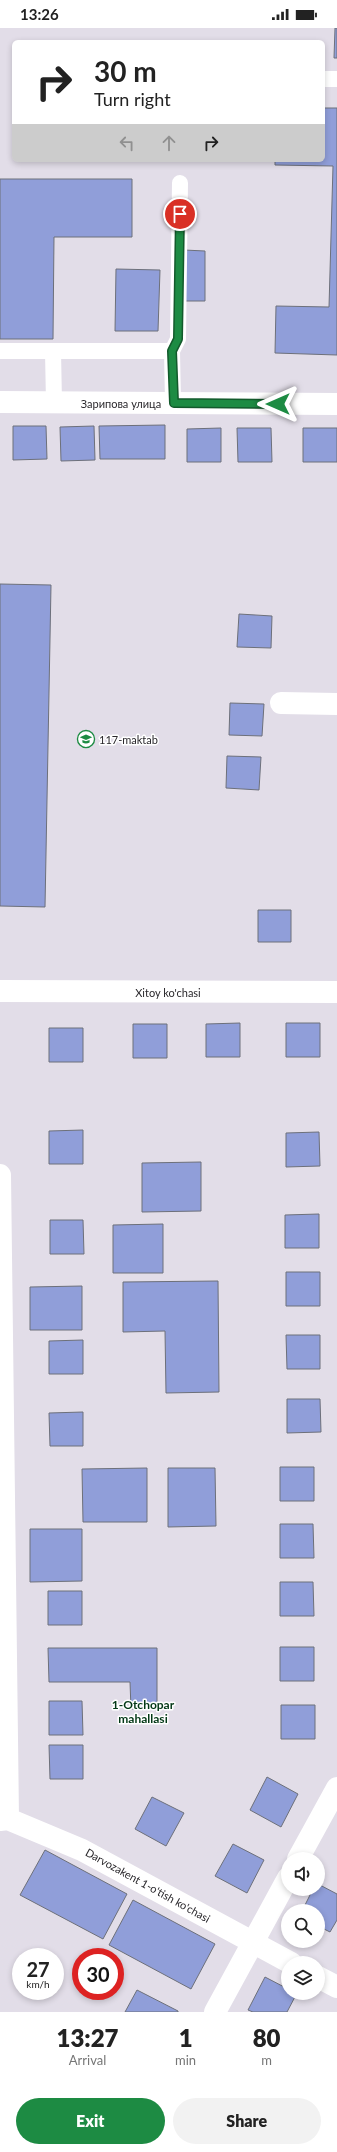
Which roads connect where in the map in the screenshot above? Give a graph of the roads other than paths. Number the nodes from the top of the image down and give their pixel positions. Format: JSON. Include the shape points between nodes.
{"nodes":[{"id":1,"x":325,"y":79,"type":"edge"},
{"id":2,"x":337,"y":79,"type":"edge"},
{"id":3,"x":180,"y":183,"type":"dead end"},
{"id":4,"x":0,"y":351,"type":"edge"},
{"id":5,"x":172,"y":351,"type":"junction"},
{"id":6,"x":53,"y":352,"type":"junction"},
{"id":7,"x":0,"y":402,"type":"edge"},
{"id":8,"x":54,"y":402,"type":"junction"},
{"id":9,"x":174,"y":403,"type":"junction"},
{"id":10,"x":337,"y":404,"type":"edge"},
{"id":11,"x":281,"y":703,"type":"dead end"},
{"id":12,"x":337,"y":704,"type":"edge"},
{"id":13,"x":0,"y":991,"type":"edge"},
{"id":14,"x":337,"y":992,"type":"edge"},
{"id":15,"x":0,"y":1176,"type":"edge"},
{"id":16,"x":337,"y":1788,"type":"edge"},
{"id":17,"x":4,"y":1819,"type":"edge"},
{"id":18,"x":302,"y":1852,"type":"edge"},
{"id":19,"x":281,"y":1891,"type":"edge"},
{"id":20,"x":253,"y":1943,"type":"junction"},
{"id":21,"x":281,"y":1958,"type":"edge"},
{"id":22,"x":325,"y":1981,"type":"edge"},
{"id":23,"x":337,"y":1987,"type":"edge"},
{"id":24,"x":215,"y":2012,"type":"edge"}],
"edges":[{"from":1,"to":2,"type":"lane"},
{"from":3,"to":5,"type":"lane","via":[[178,339]]},
{"from":4,"to":6,"type":"lane"},
{"from":5,"to":6,"type":"lane"},
{"from":5,"to":9,"type":"lane"},
{"from":6,"to":8,"type":"lane"},
{"from":7,"to":8,"type":"street","name":"Зарипова улица"},
{"from":8,"to":9,"type":"street","name":"Зарипова улица"},
{"from":9,"to":10,"type":"street","name":"Зарипова улица"},
{"from":11,"to":12,"type":"street"},
{"from":13,"to":14,"type":"street","name":"Xitoy ko'chasi"},
{"from":15,"to":17,"type":"street"},
{"from":16,"to":18,"type":"street"},
{"from":17,"to":20,"type":"street","name":"Darvozakent 1-o'tish ko'chasi","via":[[82,1850]]},
{"from":19,"to":20,"type":"street"},
{"from":20,"to":21,"type":"street","name":"Darvozakent 1-o'tish ko'chasi"},
{"from":20,"to":24,"type":"street"},
{"from":22,"to":23,"type":"street"}]}
